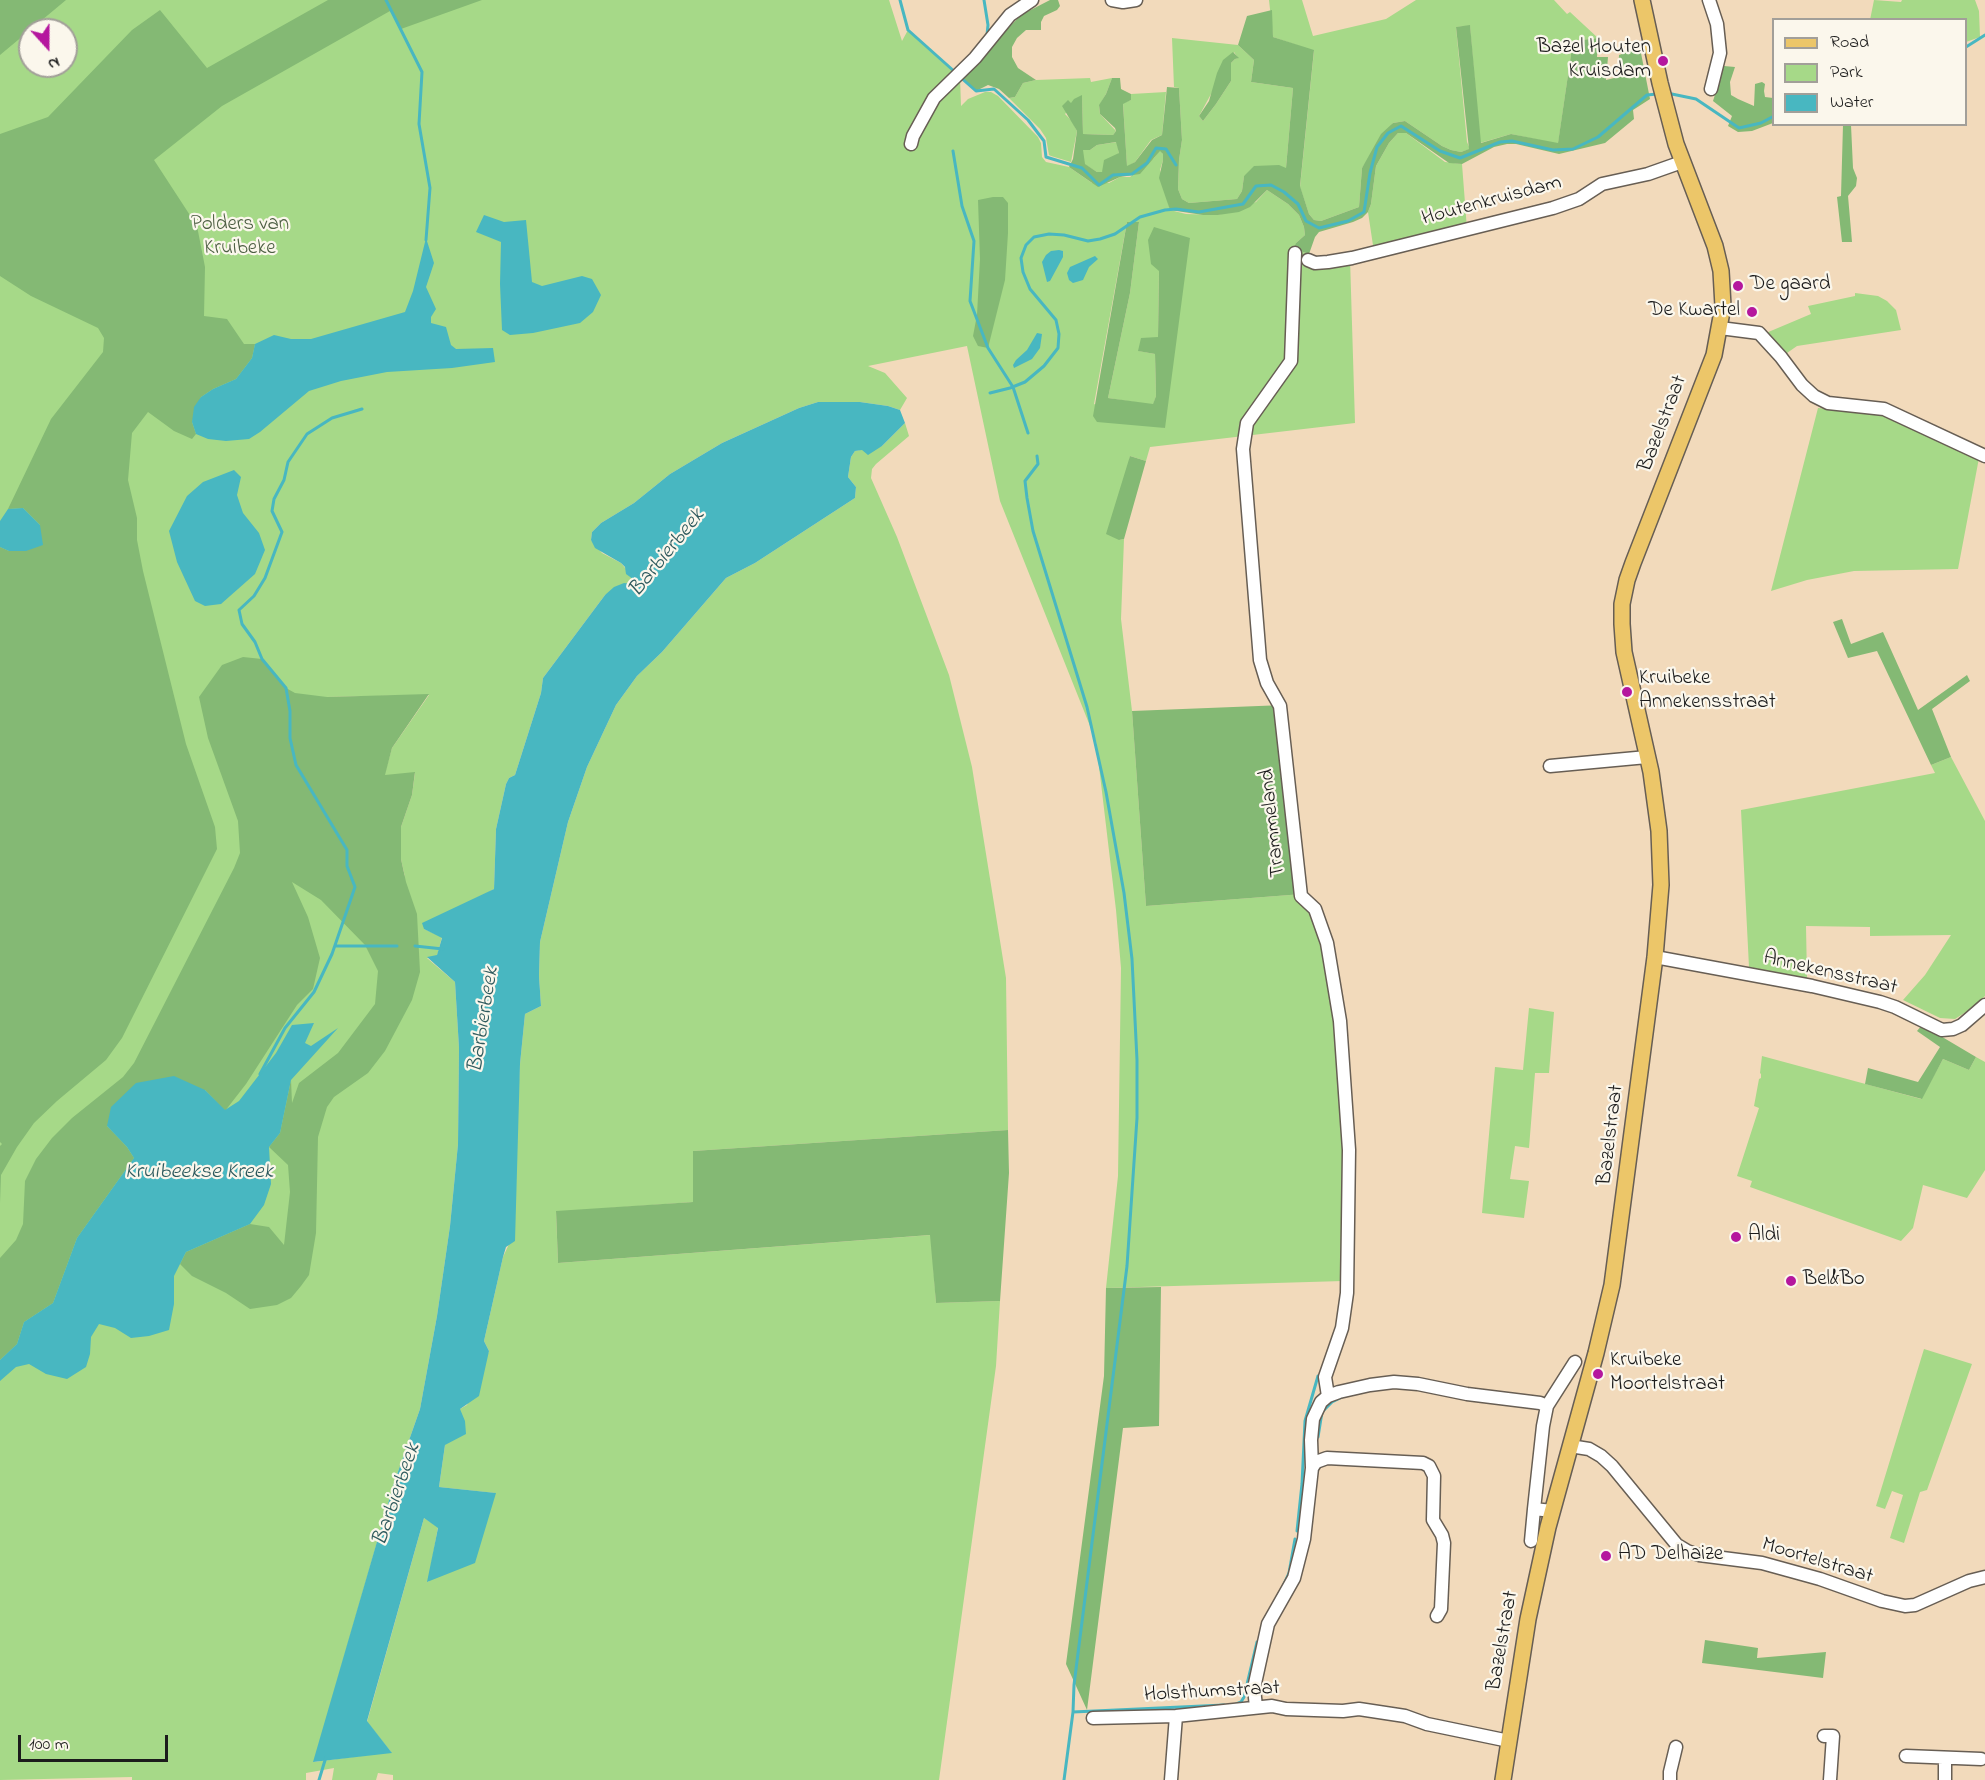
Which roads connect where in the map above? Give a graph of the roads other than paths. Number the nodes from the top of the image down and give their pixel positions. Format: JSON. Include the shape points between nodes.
{"nodes":[{"id":1,"x":1032,"y":0,"type":"edge"},
{"id":2,"x":1112,"y":0,"type":"edge"},
{"id":3,"x":1136,"y":0,"type":"edge"},
{"id":4,"x":1642,"y":0,"type":"edge"},
{"id":5,"x":1709,"y":0,"type":"edge"},
{"id":6,"x":1711,"y":89,"type":"dead end"},
{"id":7,"x":911,"y":144,"type":"dead end"},
{"id":8,"x":1683,"y":162,"type":"junction"},
{"id":9,"x":1296,"y":253,"type":"dead end"},
{"id":10,"x":1308,"y":260,"type":"dead end"},
{"id":11,"x":1720,"y":328,"type":"junction"},
{"id":12,"x":1985,"y":456,"type":"edge"},
{"id":13,"x":1647,"y":757,"type":"junction"},
{"id":14,"x":1550,"y":766,"type":"dead end"},
{"id":15,"x":1656,"y":957,"type":"junction"},
{"id":16,"x":1985,"y":1005,"type":"edge"},
{"id":17,"x":1575,"y":1362,"type":"dead end"},
{"id":18,"x":1328,"y":1396,"type":"junction"},
{"id":19,"x":1546,"y":1406,"type":"junction"},
{"id":20,"x":1570,"y":1446,"type":"junction"},
{"id":21,"x":1312,"y":1468,"type":"junction"},
{"id":22,"x":1534,"y":1509,"type":"junction"},
{"id":23,"x":1552,"y":1511,"type":"junction"},
{"id":24,"x":1531,"y":1541,"type":"dead end"},
{"id":25,"x":1985,"y":1577,"type":"edge"},
{"id":26,"x":1437,"y":1616,"type":"dead end"},
{"id":27,"x":1256,"y":1707,"type":"junction"},
{"id":28,"x":1176,"y":1716,"type":"junction"},
{"id":29,"x":1093,"y":1718,"type":"dead end"},
{"id":30,"x":1830,"y":1733,"type":"dead end"},
{"id":31,"x":1509,"y":1741,"type":"junction"},
{"id":32,"x":1676,"y":1747,"type":"dead end"},
{"id":33,"x":1906,"y":1756,"type":"dead end"},
{"id":34,"x":1945,"y":1758,"type":"junction"},
{"id":35,"x":1981,"y":1759,"type":"dead end"},
{"id":36,"x":1171,"y":1780,"type":"edge"},
{"id":37,"x":1503,"y":1780,"type":"edge"},
{"id":38,"x":1670,"y":1780,"type":"edge"},
{"id":39,"x":1830,"y":1780,"type":"edge"},
{"id":40,"x":1945,"y":1780,"type":"edge"}],
"edges":[{"from":1,"to":7,"type":"street","via":[[1010,15],[929,105]]},
{"from":2,"to":3,"type":"street"},
{"from":4,"to":8,"type":"main road","name":"Bazelstraat"},
{"from":5,"to":6,"type":"street","via":[[1720,53]]},
{"from":8,"to":10,"type":"street","name":"Houtenkruisdam","via":[[1602,184],[1579,199],[1553,208],[1352,258],[1321,263]]},
{"from":8,"to":11,"type":"main road","name":"Bazelstraat","via":[[1721,271]]},
{"from":9,"to":18,"type":"street","name":"Trammeland","via":[[1291,361],[1247,423],[1244,449],[1260,660],[1280,706],[1301,896],[1316,909],[1327,943],[1340,1021],[1349,1150],[1347,1293],[1342,1328],[1325,1377]]},
{"from":11,"to":12,"type":"street","via":[[1759,333],[1802,385],[1828,403],[1884,409]]},
{"from":11,"to":13,"type":"main road","name":"Bazelstraat","via":[[1714,355],[1627,580],[1622,604],[1624,652]]},
{"from":13,"to":14,"type":"street"},
{"from":13,"to":15,"type":"main road","name":"Bazelstraat","via":[[1659,831],[1661,885]]},
{"from":15,"to":16,"type":"street","name":"Annekensstraat","via":[[1880,1002],[1942,1030],[1962,1025]]},
{"from":15,"to":20,"type":"main road","name":"Bazelstraat","via":[[1612,1285]]},
{"from":17,"to":19,"type":"street"},
{"from":18,"to":19,"type":"street","via":[[1394,1382]]},
{"from":18,"to":21,"type":"street","via":[[1313,1419]]},
{"from":19,"to":22,"type":"street"},
{"from":20,"to":23,"type":"main road","name":"Bazelstraat"},
{"from":20,"to":25,"type":"street","name":"Moortelstraat","via":[[1601,1456],[1677,1545],[1687,1551],[1773,1565],[1905,1606],[1925,1602]]},
{"from":21,"to":26,"type":"street","via":[[1327,1458],[1429,1466],[1434,1476],[1433,1520],[1444,1543],[1441,1609]]},
{"from":21,"to":27,"type":"street","via":[[1299,1564],[1268,1624],[1254,1688]]},
{"from":22,"to":23,"type":"street"},
{"from":22,"to":24,"type":"street"},
{"from":23,"to":31,"type":"main road","name":"Bazelstraat","via":[[1528,1619]]},
{"from":27,"to":28,"type":"street","name":"Holsthumstraat"},
{"from":27,"to":31,"type":"street","name":"Holsthumstraat","via":[[1359,1709]]},
{"from":28,"to":29,"type":"street","name":"Holsthumstraat"},
{"from":28,"to":36,"type":"street"},
{"from":30,"to":39,"type":"street"},
{"from":31,"to":37,"type":"main road","name":"Bazelstraat"},
{"from":32,"to":38,"type":"street"},
{"from":33,"to":34,"type":"street"},
{"from":34,"to":35,"type":"street"},
{"from":34,"to":40,"type":"street"}]}
